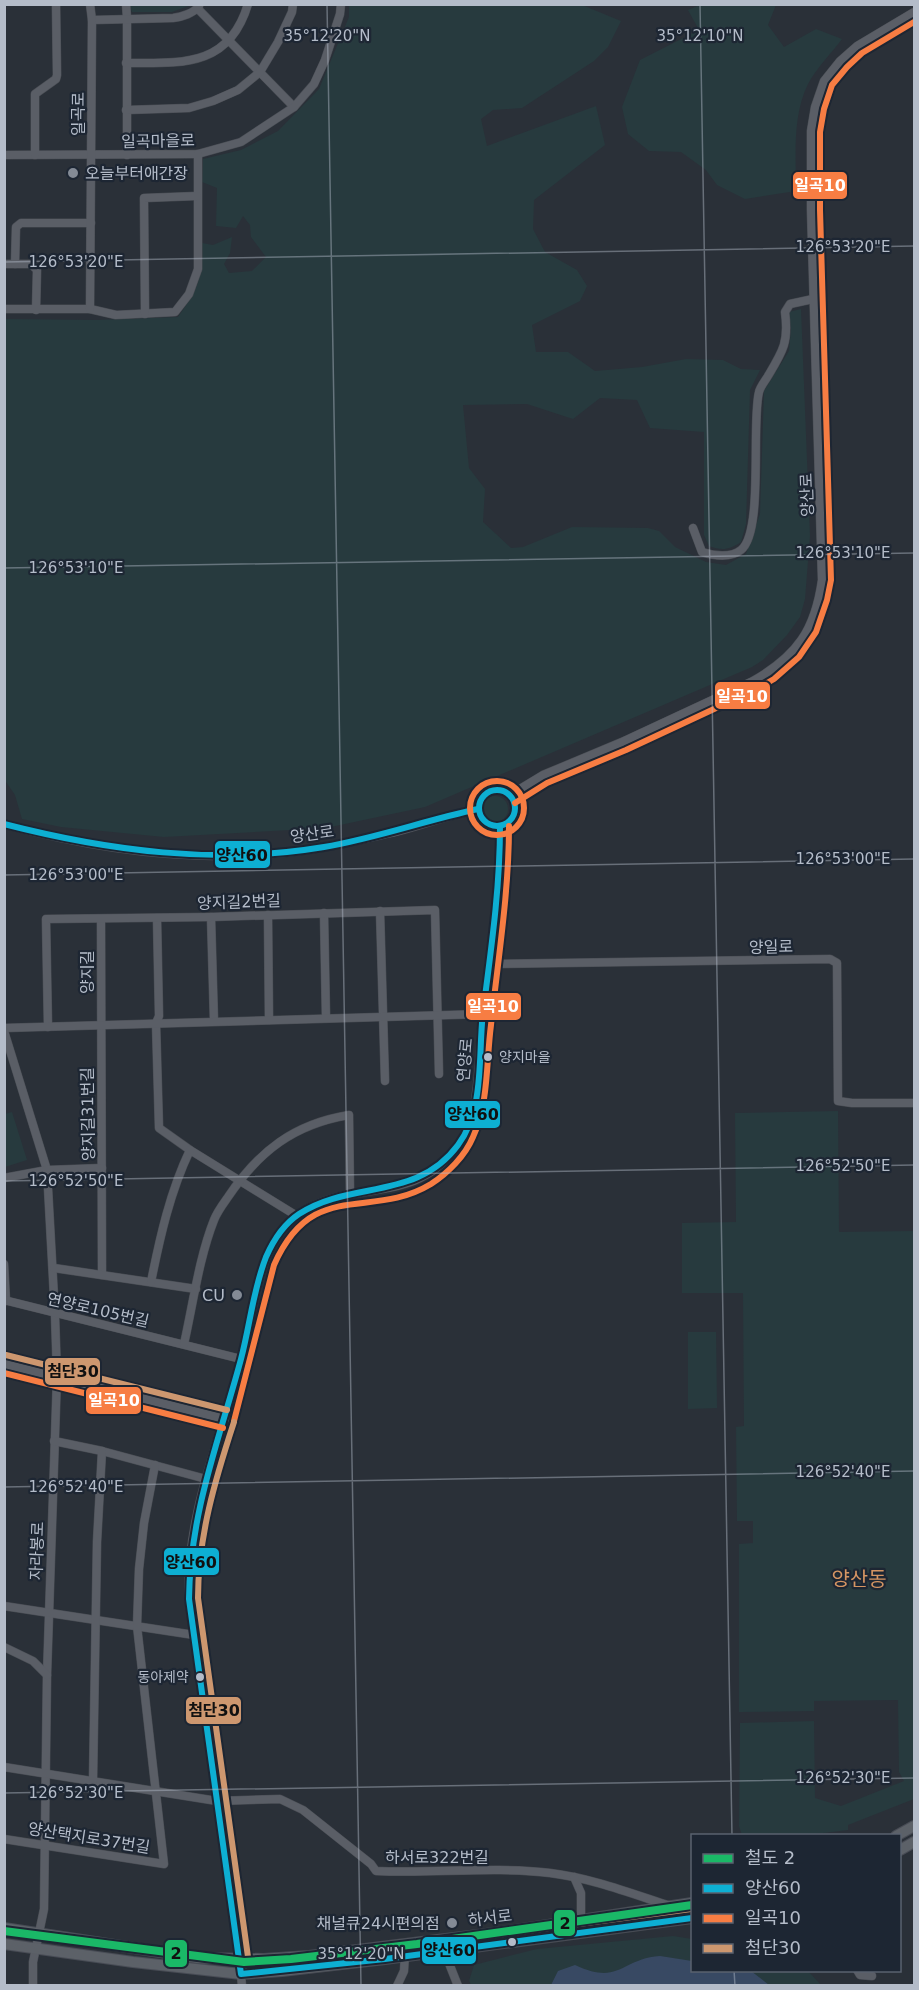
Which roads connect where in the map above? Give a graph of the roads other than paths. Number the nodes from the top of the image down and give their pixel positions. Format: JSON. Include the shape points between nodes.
{"nodes":[{"id":1,"x":56,"y":4,"type":"edge"},
{"id":2,"x":90,"y":4,"type":"edge"},
{"id":3,"x":126,"y":4,"type":"edge"},
{"id":4,"x":248,"y":4,"type":"edge"},
{"id":5,"x":293,"y":4,"type":"edge"},
{"id":6,"x":341,"y":4,"type":"edge"},
{"id":7,"x":199,"y":7,"type":"edge"},
{"id":8,"x":915,"y":12,"type":"edge"},
{"id":9,"x":128,"y":18,"type":"junction"},
{"id":10,"x":92,"y":20,"type":"junction"},
{"id":11,"x":229,"y":41,"type":"junction"},
{"id":12,"x":126,"y":63,"type":"junction"},
{"id":13,"x":260,"y":72,"type":"junction"},
{"id":14,"x":294,"y":106,"type":"junction"},
{"id":15,"x":126,"y":110,"type":"junction"},
{"id":16,"x":198,"y":154,"type":"junction"},
{"id":17,"x":4,"y":155,"type":"edge"},
{"id":18,"x":35,"y":155,"type":"junction"},
{"id":19,"x":92,"y":155,"type":"junction"},
{"id":20,"x":127,"y":155,"type":"junction"},
{"id":21,"x":197,"y":196,"type":"junction"},
{"id":22,"x":92,"y":223,"type":"junction"},
{"id":23,"x":4,"y":264,"type":"edge"},
{"id":24,"x":15,"y":264,"type":"junction"},
{"id":25,"x":813,"y":299,"type":"junction"},
{"id":26,"x":4,"y":309,"type":"edge"},
{"id":27,"x":90,"y":309,"type":"junction"},
{"id":28,"x":36,"y":310,"type":"junction"},
{"id":29,"x":145,"y":314,"type":"junction"},
{"id":30,"x":693,"y":528,"type":"dead end"},
{"id":31,"x":510,"y":795,"type":"junction"},
{"id":32,"x":478,"y":808,"type":"junction"},
{"id":33,"x":4,"y":824,"type":"edge"},
{"id":34,"x":500,"y":826,"type":"junction"},
{"id":35,"x":380,"y":911,"type":"junction"},
{"id":36,"x":324,"y":913,"type":"junction"},
{"id":37,"x":268,"y":915,"type":"junction"},
{"id":38,"x":211,"y":917,"type":"junction"},
{"id":39,"x":157,"y":918,"type":"junction"},
{"id":40,"x":101,"y":919,"type":"junction"},
{"id":41,"x":489,"y":964,"type":"junction"},
{"id":42,"x":483,"y":1014,"type":"junction"},
{"id":43,"x":436,"y":1015,"type":"junction"},
{"id":44,"x":383,"y":1017,"type":"junction"},
{"id":45,"x":326,"y":1018,"type":"junction"},
{"id":46,"x":269,"y":1020,"type":"junction"},
{"id":47,"x":214,"y":1022,"type":"junction"},
{"id":48,"x":156,"y":1023,"type":"junction"},
{"id":49,"x":100,"y":1025,"type":"junction"},
{"id":50,"x":48,"y":1027,"type":"junction"},
{"id":51,"x":4,"y":1030,"type":"edge"},
{"id":52,"x":439,"y":1074,"type":"dead end"},
{"id":53,"x":385,"y":1081,"type":"dead end"},
{"id":54,"x":915,"y":1103,"type":"edge"},
{"id":55,"x":190,"y":1150,"type":"junction"},
{"id":56,"x":102,"y":1168,"type":"junction"},
{"id":57,"x":47,"y":1170,"type":"junction"},
{"id":58,"x":4,"y":1178,"type":"edge"},
{"id":59,"x":240,"y":1180,"type":"junction"},
{"id":60,"x":350,"y":1194,"type":"junction"},
{"id":61,"x":297,"y":1216,"type":"junction"},
{"id":62,"x":4,"y":1264,"type":"edge"},
{"id":63,"x":54,"y":1268,"type":"junction"},
{"id":64,"x":102,"y":1275,"type":"junction"},
{"id":65,"x":152,"y":1282,"type":"junction"},
{"id":66,"x":196,"y":1288,"type":"junction"},
{"id":67,"x":5,"y":1300,"type":"edge"},
{"id":68,"x":55,"y":1314,"type":"junction"},
{"id":69,"x":184,"y":1344,"type":"junction"},
{"id":70,"x":241,"y":1359,"type":"junction"},
{"id":71,"x":4,"y":1364,"type":"edge"},
{"id":72,"x":57,"y":1376,"type":"junction"},
{"id":73,"x":225,"y":1419,"type":"junction"},
{"id":74,"x":54,"y":1441,"type":"junction"},
{"id":75,"x":102,"y":1451,"type":"junction"},
{"id":76,"x":154,"y":1465,"type":"junction"},
{"id":77,"x":206,"y":1479,"type":"junction"},
{"id":78,"x":4,"y":1606,"type":"edge"},
{"id":79,"x":50,"y":1613,"type":"junction"},
{"id":80,"x":95,"y":1620,"type":"junction"},
{"id":81,"x":137,"y":1626,"type":"junction"},
{"id":82,"x":194,"y":1635,"type":"junction"},
{"id":83,"x":4,"y":1647,"type":"edge"},
{"id":84,"x":47,"y":1675,"type":"junction"},
{"id":85,"x":4,"y":1767,"type":"edge"},
{"id":86,"x":46,"y":1773,"type":"junction"},
{"id":87,"x":93,"y":1781,"type":"junction"},
{"id":88,"x":155,"y":1792,"type":"junction"},
{"id":89,"x":217,"y":1801,"type":"junction"},
{"id":90,"x":915,"y":1826,"type":"edge"},
{"id":91,"x":900,"y":1834,"type":"edge"},
{"id":92,"x":4,"y":1839,"type":"edge"},
{"id":93,"x":915,"y":1842,"type":"edge"},
{"id":94,"x":45,"y":1846,"type":"junction"},
{"id":95,"x":901,"y":1849,"type":"edge"},
{"id":96,"x":574,"y":1877,"type":"junction"},
{"id":97,"x":691,"y":1903,"type":"edge"},
{"id":98,"x":671,"y":1906,"type":"junction"},
{"id":99,"x":691,"y":1918,"type":"edge"},
{"id":100,"x":581,"y":1920,"type":"junction"},
{"id":101,"x":4,"y":1928,"type":"edge"},
{"id":102,"x":40,"y":1933,"type":"junction"},
{"id":103,"x":441,"y":1938,"type":"junction"},
{"id":104,"x":405,"y":1943,"type":"junction"},
{"id":105,"x":4,"y":1944,"type":"edge"},
{"id":106,"x":36,"y":1948,"type":"junction"},
{"id":107,"x":444,"y":1950,"type":"junction"},
{"id":108,"x":405,"y":1956,"type":"junction"},
{"id":109,"x":240,"y":1960,"type":"junction"},
{"id":110,"x":858,"y":1972,"type":"edge"},
{"id":111,"x":872,"y":1973,"type":"edge"},
{"id":112,"x":242,"y":1980,"type":"edge"},
{"id":113,"x":33,"y":1986,"type":"edge"},
{"id":114,"x":397,"y":1986,"type":"edge"},
{"id":115,"x":458,"y":1986,"type":"edge"},
{"id":116,"x":872,"y":1986,"type":"edge"}],
"edges":[{"from":1,"to":18,"type":"street","via":[[57,75],[35,94]]},
{"from":2,"to":10,"type":"street","name":"일곡로"},
{"from":3,"to":9,"type":"street"},
{"from":4,"to":11,"type":"street"},
{"from":5,"to":13,"type":"street","via":[[278,42]]},
{"from":6,"to":14,"type":"street","name":"일곡마을로","via":[[314,84]]},
{"from":7,"to":9,"type":"street","via":[[173,18]]},
{"from":7,"to":11,"type":"street"},
{"from":8,"to":25,"type":"street","name":"양산로","via":[[847,53],[824,81],[811,130]]},
{"from":9,"to":10,"type":"street"},
{"from":9,"to":12,"type":"street"},
{"from":10,"to":19,"type":"street","name":"일곡로"},
{"from":11,"to":12,"type":"street","via":[[212,53],[177,63]]},
{"from":11,"to":13,"type":"street"},
{"from":12,"to":15,"type":"street"},
{"from":13,"to":14,"type":"street"},
{"from":13,"to":15,"type":"street","via":[[238,90],[189,108]]},
{"from":14,"to":16,"type":"street","name":"일곡마을로","via":[[241,142]]},
{"from":15,"to":20,"type":"street"},
{"from":16,"to":20,"type":"street","name":"일곡마을로"},
{"from":16,"to":21,"type":"street"},
{"from":17,"to":18,"type":"street","name":"일곡마을로"},
{"from":18,"to":19,"type":"street","name":"일곡마을로"},
{"from":19,"to":20,"type":"street","name":"일곡마을로"},
{"from":19,"to":22,"type":"street","name":"일곡로"},
{"from":21,"to":29,"type":"street","via":[[198,269],[189,294],[176,312]]},
{"from":21,"to":29,"type":"street","via":[[144,198]]},
{"from":22,"to":24,"type":"street","via":[[21,222],[16,227]]},
{"from":22,"to":27,"type":"street","name":"일곡로"},
{"from":23,"to":24,"type":"street"},
{"from":24,"to":28,"type":"street","via":[[31,264],[37,270]]},
{"from":25,"to":30,"type":"street","via":[[790,304],[785,312],[785,346],[759,391],[753,528],[743,549],[730,555],[702,552]]},
{"from":25,"to":31,"type":"street","name":"양산로","via":[[822,580],[818,607],[806,633],[784,661],[753,681],[543,776]]},
{"from":26,"to":28,"type":"street"},
{"from":27,"to":28,"type":"street"},
{"from":27,"to":29,"type":"street","via":[[116,315]]},
{"from":31,"to":32,"type":"street","via":[[491,791],[482,797]]},
{"from":31,"to":34,"type":"street","via":[[514,812]]},
{"from":32,"to":33,"type":"street","name":"양산로","via":[[398,831],[321,847],[237,855],[121,850]]},
{"from":32,"to":34,"type":"street","via":[[485,822]]},
{"from":34,"to":41,"type":"street","name":"연양로","via":[[501,853]]},
{"from":35,"to":36,"type":"street","name":"양지길2번길"},
{"from":35,"to":43,"type":"street","name":"양지길2번길","via":[[435,910]]},
{"from":35,"to":44,"type":"street"},
{"from":36,"to":37,"type":"street","name":"양지길2번길"},
{"from":36,"to":45,"type":"street"},
{"from":37,"to":38,"type":"street","name":"양지길2번길"},
{"from":37,"to":46,"type":"street"},
{"from":38,"to":39,"type":"street","name":"양지길2번길"},
{"from":38,"to":47,"type":"street"},
{"from":39,"to":40,"type":"street","name":"양지길2번길"},
{"from":39,"to":48,"type":"street"},
{"from":40,"to":49,"type":"street","name":"양지길"},
{"from":40,"to":50,"type":"street","name":"양지길2번길","via":[[46,919]]},
{"from":41,"to":42,"type":"street","name":"연양로"},
{"from":41,"to":54,"type":"street","name":"양일로","via":[[830,959],[837,963],[838,1101]]},
{"from":42,"to":43,"type":"street"},
{"from":42,"to":60,"type":"street","name":"연양로","via":[[476,1089],[471,1116],[459,1145],[434,1171],[414,1182]]},
{"from":43,"to":44,"type":"street"},
{"from":43,"to":52,"type":"street"},
{"from":44,"to":45,"type":"street"},
{"from":44,"to":53,"type":"street"},
{"from":45,"to":46,"type":"street"},
{"from":46,"to":47,"type":"street"},
{"from":47,"to":48,"type":"street"},
{"from":48,"to":49,"type":"street"},
{"from":48,"to":55,"type":"street","via":[[159,1128]]},
{"from":49,"to":50,"type":"street"},
{"from":49,"to":56,"type":"street","name":"양지길31번길"},
{"from":50,"to":51,"type":"street"},
{"from":51,"to":57,"type":"street","name":"자라봉로"},
{"from":55,"to":59,"type":"street"},
{"from":55,"to":65,"type":"street","via":[[167,1212]]},
{"from":56,"to":57,"type":"street"},
{"from":56,"to":64,"type":"street","name":"양지길31번길"},
{"from":57,"to":58,"type":"street"},
{"from":57,"to":63,"type":"street","name":"자라봉로"},
{"from":59,"to":60,"type":"street","via":[[248,1168],[285,1138],[324,1120],[349,1115]]},
{"from":59,"to":61,"type":"street"},
{"from":59,"to":66,"type":"street","via":[[214,1218]]},
{"from":60,"to":61,"type":"street","name":"연양로","via":[[319,1203]]},
{"from":61,"to":70,"type":"street","name":"연양로","via":[[280,1232],[265,1262]]},
{"from":62,"to":67,"type":"street","name":"연양로105번길"},
{"from":63,"to":64,"type":"street"},
{"from":63,"to":68,"type":"street","name":"자라봉로"},
{"from":64,"to":65,"type":"street"},
{"from":65,"to":66,"type":"street"},
{"from":66,"to":69,"type":"street"},
{"from":67,"to":68,"type":"street","name":"연양로105번길"},
{"from":68,"to":69,"type":"street","name":"연양로105번길"},
{"from":68,"to":72,"type":"street","name":"자라봉로"},
{"from":69,"to":70,"type":"street","name":"연양로105번길"},
{"from":70,"to":73,"type":"street","name":"연양로"},
{"from":71,"to":72,"type":"street"},
{"from":72,"to":73,"type":"street"},
{"from":72,"to":74,"type":"street","name":"자라봉로"},
{"from":73,"to":77,"type":"street","name":"연양로"},
{"from":74,"to":75,"type":"street"},
{"from":74,"to":79,"type":"street","name":"자라봉로"},
{"from":75,"to":76,"type":"street"},
{"from":75,"to":80,"type":"street"},
{"from":76,"to":77,"type":"street"},
{"from":76,"to":81,"type":"street","name":"양산택지로37번길","via":[[139,1569]]},
{"from":77,"to":82,"type":"street","name":"연양로","via":[[188,1577]]},
{"from":78,"to":79,"type":"street"},
{"from":79,"to":80,"type":"street"},
{"from":79,"to":84,"type":"street","name":"자라봉로"},
{"from":80,"to":81,"type":"street"},
{"from":80,"to":87,"type":"street"},
{"from":81,"to":82,"type":"street"},
{"from":81,"to":88,"type":"street","name":"양산택지로37번길"},
{"from":82,"to":89,"type":"street","name":"연양로"},
{"from":83,"to":84,"type":"street","via":[[33,1661]]},
{"from":84,"to":86,"type":"street","name":"자라봉로"},
{"from":85,"to":86,"type":"street","name":"하서로322번길"},
{"from":86,"to":87,"type":"street","name":"하서로322번길"},
{"from":86,"to":94,"type":"street","name":"자라봉로"},
{"from":87,"to":88,"type":"street","name":"하서로322번길"},
{"from":88,"to":89,"type":"street","name":"하서로322번길"},
{"from":88,"to":94,"type":"street","name":"양산택지로37번길","via":[[164,1864]]},
{"from":89,"to":96,"type":"street","name":"하서로322번길","via":[[290,1802],[376,1871],[523,1871]]},
{"from":89,"to":109,"type":"street","name":"연양로"},
{"from":90,"to":91,"type":"main road"},
{"from":92,"to":94,"type":"street","name":"양산택지로37번길"},
{"from":93,"to":95,"type":"main road"},
{"from":94,"to":102,"type":"street","name":"자라봉로"},
{"from":96,"to":98,"type":"street","name":"하서로322번길"},
{"from":96,"to":100,"type":"street","via":[[581,1893]]},
{"from":97,"to":98,"type":"main road","name":"하서로"},
{"from":98,"to":100,"type":"main road","name":"하서로"},
{"from":99,"to":107,"type":"main road","name":"하서로"},
{"from":100,"to":103,"type":"main road","name":"하서로"},
{"from":101,"to":102,"type":"main road","name":"하서로"},
{"from":102,"to":106,"type":"street","name":"자라봉로"},
{"from":102,"to":109,"type":"main road","name":"하서로","via":[[199,1958]]},
{"from":103,"to":104,"type":"main road","name":"하서로"},
{"from":103,"to":107,"type":"street"},
{"from":104,"to":108,"type":"street"},
{"from":104,"to":109,"type":"main road","name":"하서로","via":[[309,1956]]},
{"from":105,"to":106,"type":"main road","name":"하서로"},
{"from":106,"to":112,"type":"main road","name":"하서로"},
{"from":106,"to":113,"type":"street","name":"자라봉로"},
{"from":107,"to":108,"type":"main road","name":"하서로"},
{"from":107,"to":115,"type":"street"},
{"from":108,"to":112,"type":"main road","name":"하서로","via":[[282,1971]]},
{"from":108,"to":114,"type":"street"},
{"from":109,"to":112,"type":"street","name":"연양로"},
{"from":110,"to":111,"type":"street"},
{"from":111,"to":116,"type":"street"}]}
